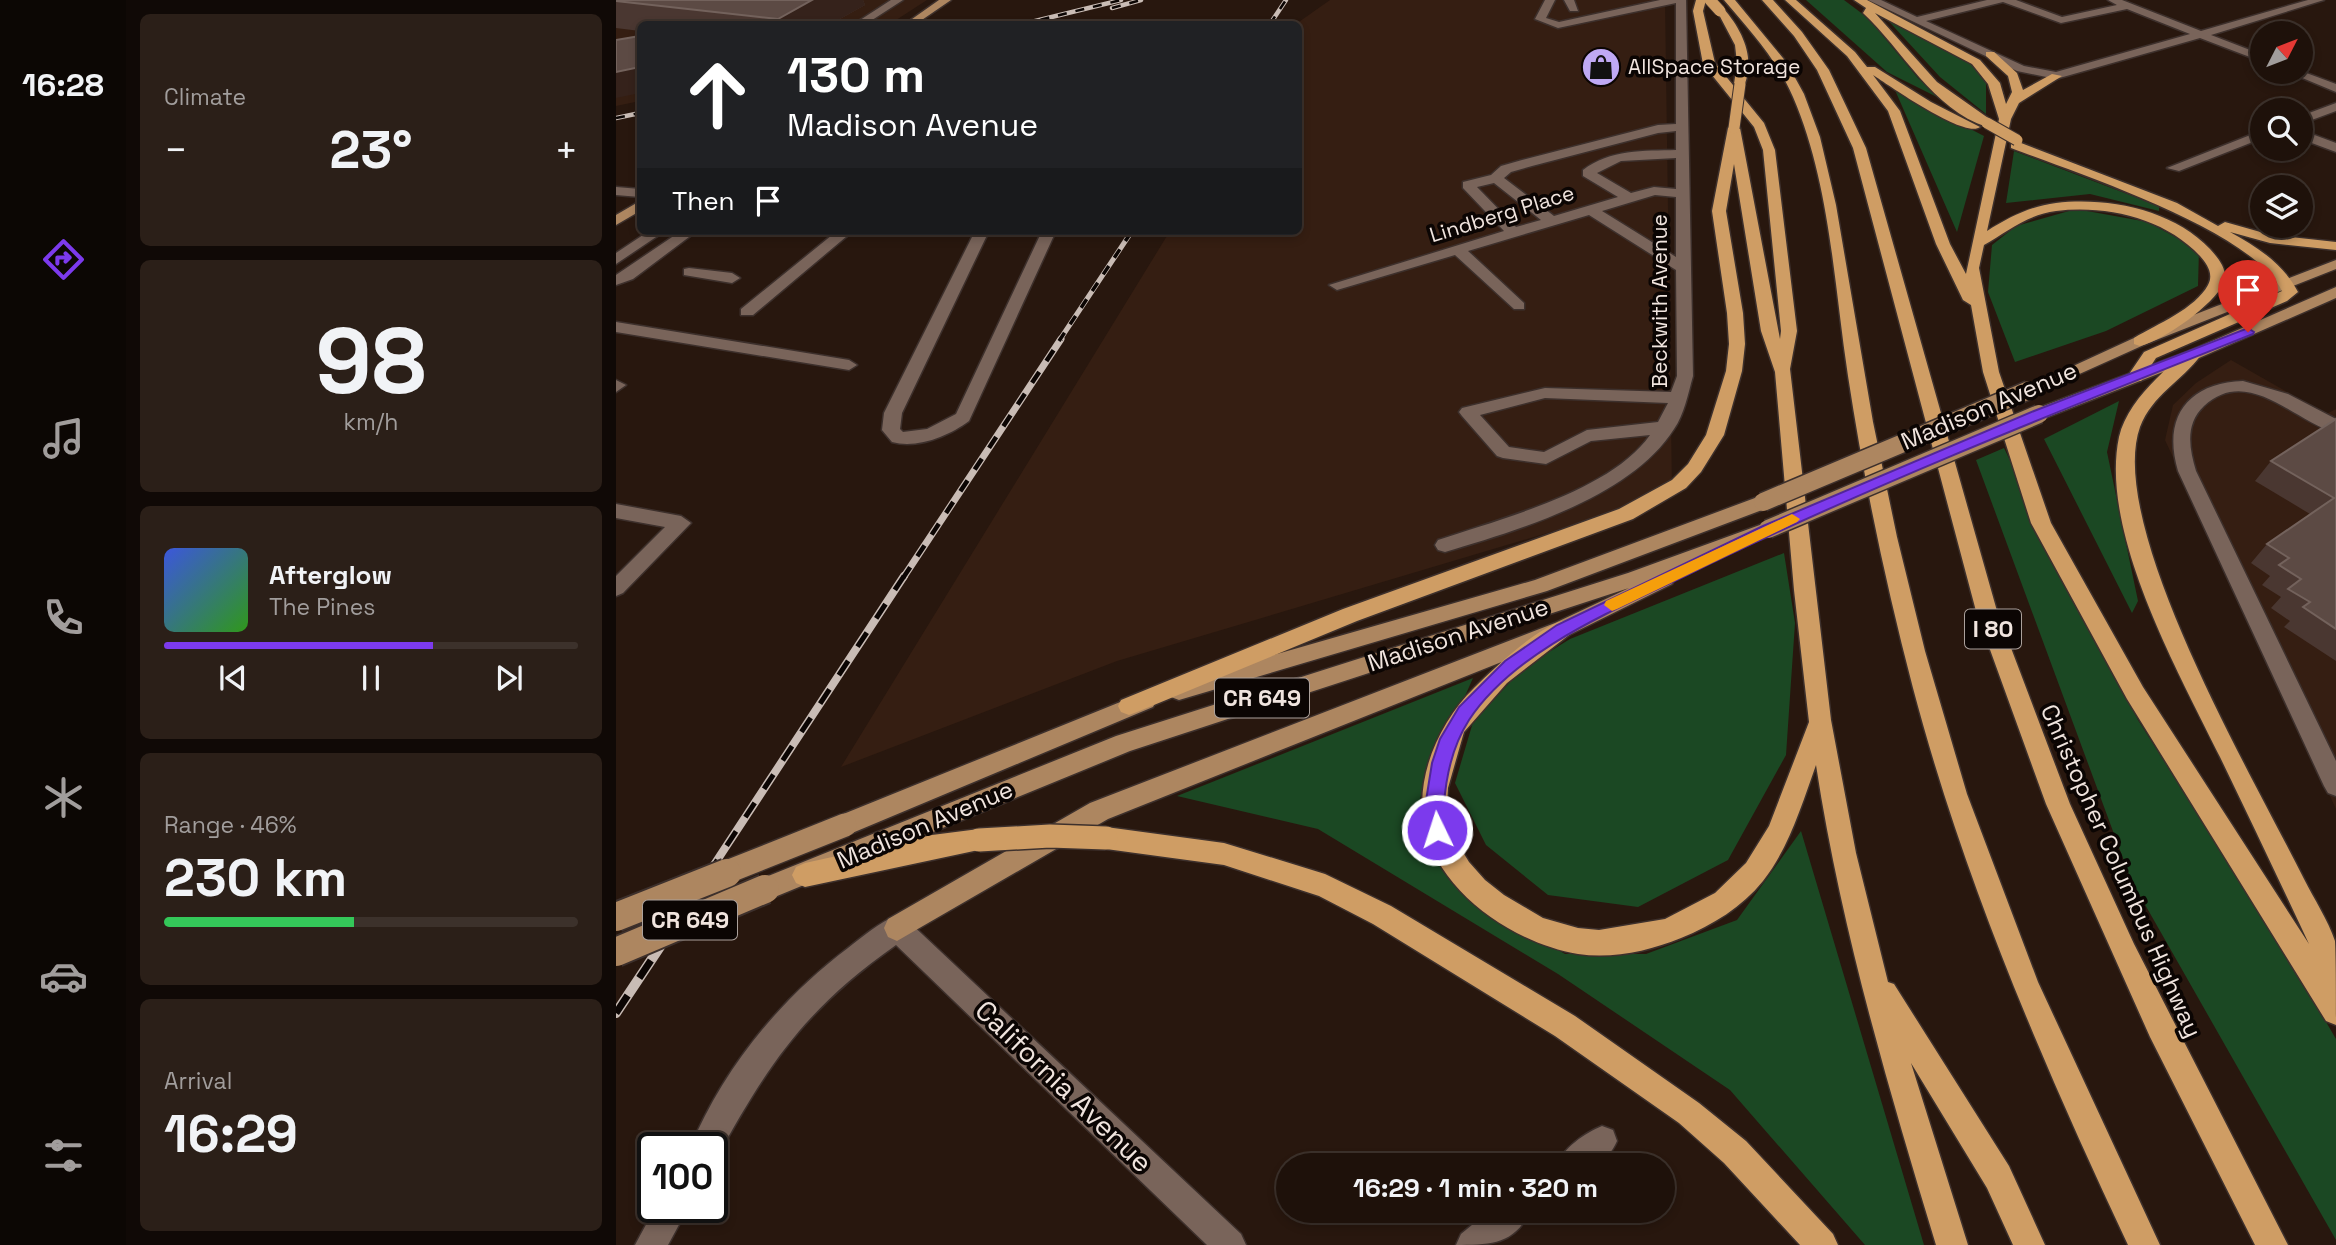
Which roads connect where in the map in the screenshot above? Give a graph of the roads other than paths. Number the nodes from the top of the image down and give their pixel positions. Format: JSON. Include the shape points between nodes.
{"nodes":[{"id":1,"x":898,"y":0,"type":"edge"},
{"id":2,"x":946,"y":0,"type":"edge"},
{"id":3,"x":1550,"y":0,"type":"edge"},
{"id":4,"x":1611,"y":0,"type":"edge"},
{"id":5,"x":1674,"y":0,"type":"edge"},
{"id":6,"x":1681,"y":0,"type":"edge"},
{"id":7,"x":1701,"y":0,"type":"edge"},
{"id":8,"x":1710,"y":0,"type":"edge"},
{"id":9,"x":1766,"y":0,"type":"edge"},
{"id":10,"x":1790,"y":0,"type":"edge"},
{"id":11,"x":1851,"y":0,"type":"edge"},
{"id":12,"x":1859,"y":0,"type":"edge"},
{"id":13,"x":1873,"y":0,"type":"edge"},
{"id":14,"x":2000,"y":0,"type":"edge"},
{"id":15,"x":2006,"y":0,"type":"edge"},
{"id":16,"x":2113,"y":0,"type":"edge"},
{"id":17,"x":2319,"y":0,"type":"edge"},
{"id":18,"x":1724,"y":3,"type":"edge"},
{"id":19,"x":2127,"y":6,"type":"junction"},
{"id":20,"x":1620,"y":12,"type":"junction"},
{"id":21,"x":1701,"y":19,"type":"junction"},
{"id":22,"x":1917,"y":20,"type":"junction"},
{"id":23,"x":864,"y":21,"type":"edge"},
{"id":24,"x":914,"y":21,"type":"edge"},
{"id":25,"x":2201,"y":35,"type":"junction"},
{"id":26,"x":1851,"y":54,"type":"junction"},
{"id":27,"x":1990,"y":54,"type":"junction"},
{"id":28,"x":2250,"y":54,"type":"edge"},
{"id":29,"x":2056,"y":76,"type":"junction"},
{"id":30,"x":2314,"y":80,"type":"edge"},
{"id":31,"x":2336,"y":88,"type":"edge"},
{"id":32,"x":2015,"y":100,"type":"junction"},
{"id":33,"x":2336,"y":107,"type":"edge"},
{"id":34,"x":2313,"y":116,"type":"edge"},
{"id":35,"x":2005,"y":119,"type":"junction"},
{"id":36,"x":1681,"y":127,"type":"junction"},
{"id":37,"x":1734,"y":128,"type":"junction"},
{"id":38,"x":1986,"y":128,"type":"junction"},
{"id":39,"x":2250,"y":139,"type":"edge"},
{"id":40,"x":2313,"y":139,"type":"edge"},
{"id":41,"x":2336,"y":148,"type":"edge"},
{"id":42,"x":1681,"y":154,"type":"junction"},
{"id":43,"x":2174,"y":168,"type":"dead end"},
{"id":44,"x":1496,"y":178,"type":"junction"},
{"id":45,"x":616,"y":191,"type":"edge"},
{"id":46,"x":637,"y":193,"type":"edge"},
{"id":47,"x":1681,"y":193,"type":"junction"},
{"id":48,"x":1629,"y":198,"type":"junction"},
{"id":49,"x":2160,"y":202,"type":"junction"},
{"id":50,"x":637,"y":207,"type":"edge"},
{"id":51,"x":1589,"y":209,"type":"junction"},
{"id":52,"x":616,"y":221,"type":"edge"},
{"id":53,"x":1551,"y":221,"type":"junction"},
{"id":54,"x":1514,"y":233,"type":"junction"},
{"id":55,"x":652,"y":235,"type":"edge"},
{"id":56,"x":684,"y":235,"type":"edge"},
{"id":57,"x":841,"y":235,"type":"edge"},
{"id":58,"x":980,"y":235,"type":"edge"},
{"id":59,"x":1047,"y":235,"type":"edge"},
{"id":60,"x":1980,"y":242,"type":"junction"},
{"id":61,"x":2336,"y":246,"type":"edge"},
{"id":62,"x":1459,"y":250,"type":"junction"},
{"id":63,"x":616,"y":260,"type":"edge"},
{"id":64,"x":2336,"y":264,"type":"edge"},
{"id":65,"x":1684,"y":268,"type":"junction"},
{"id":66,"x":689,"y":272,"type":"dead end"},
{"id":67,"x":732,"y":278,"type":"dead end"},
{"id":68,"x":616,"y":281,"type":"edge"},
{"id":69,"x":2288,"y":281,"type":"junction"},
{"id":70,"x":1337,"y":285,"type":"dead end"},
{"id":71,"x":2336,"y":292,"type":"edge"},
{"id":72,"x":1519,"y":306,"type":"dead end"},
{"id":73,"x":747,"y":312,"type":"dead end"},
{"id":74,"x":1978,"y":314,"type":"junction"},
{"id":75,"x":616,"y":327,"type":"edge"},
{"id":76,"x":2140,"y":341,"type":"junction"},
{"id":77,"x":2193,"y":355,"type":"junction"},
{"id":78,"x":849,"y":365,"type":"dead end"},
{"id":79,"x":1783,"y":372,"type":"junction"},
{"id":80,"x":2135,"y":377,"type":"junction"},
{"id":81,"x":1680,"y":398,"type":"junction"},
{"id":82,"x":1667,"y":427,"type":"junction"},
{"id":83,"x":2336,"y":428,"type":"edge"},
{"id":84,"x":616,"y":511,"type":"edge"},
{"id":85,"x":1768,"y":529,"type":"junction"},
{"id":86,"x":1445,"y":545,"type":"dead end"},
{"id":87,"x":616,"y":588,"type":"edge"},
{"id":88,"x":1562,"y":629,"type":"junction"},
{"id":89,"x":1129,"y":706,"type":"junction"},
{"id":90,"x":1820,"y":722,"type":"junction"},
{"id":91,"x":2336,"y":786,"type":"edge"},
{"id":92,"x":805,"y":875,"type":"junction"},
{"id":93,"x":616,"y":917,"type":"edge"},
{"id":94,"x":898,"y":928,"type":"junction"},
{"id":95,"x":616,"y":952,"type":"edge"},
{"id":96,"x":2336,"y":972,"type":"edge"},
{"id":97,"x":1874,"y":977,"type":"junction"},
{"id":98,"x":2336,"y":1011,"type":"edge"},
{"id":99,"x":715,"y":1132,"type":"edge"},
{"id":100,"x":1602,"y":1141,"type":"dead end"},
{"id":101,"x":1588,"y":1153,"type":"edge"},
{"id":102,"x":1781,"y":1200,"type":"junction"},
{"id":103,"x":663,"y":1223,"type":"edge"},
{"id":104,"x":1499,"y":1223,"type":"edge"},
{"id":105,"x":651,"y":1245,"type":"edge"},
{"id":106,"x":1230,"y":1245,"type":"edge"},
{"id":107,"x":1472,"y":1245,"type":"edge"},
{"id":108,"x":1809,"y":1245,"type":"edge"},
{"id":109,"x":1822,"y":1245,"type":"edge"},
{"id":110,"x":1952,"y":1245,"type":"edge"},
{"id":111,"x":2029,"y":1245,"type":"edge"},
{"id":112,"x":2144,"y":1245,"type":"edge"},
{"id":113,"x":2272,"y":1245,"type":"edge"}],
"edges":[{"from":1,"to":23,"type":"street"},
{"from":2,"to":24,"type":"main road"},
{"from":3,"to":20,"type":"street","via":[[1540,19],[1549,25]]},
{"from":4,"to":20,"type":"street","via":[[1610,5]]},
{"from":5,"to":20,"type":"street"},
{"from":6,"to":36,"type":"street","name":"Beckwith Avenue"},
{"from":7,"to":21,"type":"highway"},
{"from":8,"to":18,"type":"highway","bridge":true},
{"from":9,"to":113,"type":"highway","name":"Christopher Columbus Highway","number":"I 80","via":[[1822,65],[1858,139],[1976,574],[2034,746],[2129,964]]},
{"from":10,"to":26,"type":"highway"},
{"from":11,"to":38,"type":"highway","via":[[1878,20],[1919,71]]},
{"from":12,"to":35,"type":"highway","via":[[1976,62],[1994,83]]},
{"from":13,"to":22,"type":"street"},
{"from":14,"to":22,"type":"street"},
{"from":15,"to":19,"type":"street","via":[[2061,20]]},
{"from":16,"to":19,"type":"street"},
{"from":17,"to":25,"type":"street"},
{"from":18,"to":21,"type":"highway","via":[[1706,9]]},
{"from":18,"to":37,"type":"highway","bridge":true,"via":[[1741,41],[1744,61]]},
{"from":18,"to":112,"type":"highway","via":[[1759,32],[1788,74],[1817,151],[1894,574],[1936,731],[2010,940]]},
{"from":19,"to":25,"type":"street"},
{"from":21,"to":79,"type":"highway","via":[[1709,64],[1759,127],[1769,150],[1790,331]]},
{"from":22,"to":27,"type":"street"},
{"from":25,"to":28,"type":"street"},
{"from":25,"to":29,"type":"street"},
{"from":26,"to":38,"type":"highway","via":[[1927,105]]},
{"from":26,"to":74,"type":"highway","via":[[1894,111],[1943,244]]},
{"from":27,"to":29,"type":"street","via":[[2032,73]]},
{"from":27,"to":32,"type":"highway","via":[[2013,75],[2018,86]]},
{"from":29,"to":32,"type":"highway"},
{"from":30,"to":31,"type":"street"},
{"from":32,"to":35,"type":"highway"},
{"from":33,"to":34,"type":"street"},
{"from":35,"to":60,"type":"highway"},
{"from":36,"to":42,"type":"street","name":"Beckwith Avenue"},
{"from":36,"to":44,"type":"street","via":[[1527,163],[1506,169]]},
{"from":37,"to":79,"type":"highway","via":[[1769,331]]},
{"from":37,"to":89,"type":"highway","via":[[1719,211],[1735,313],[1734,371],[1716,435],[1679,484],[1626,514],[1350,615]]},
{"from":38,"to":49,"type":"highway"},
{"from":39,"to":43,"type":"street"},
{"from":40,"to":41,"type":"street"},
{"from":42,"to":47,"type":"street","name":"Beckwith Avenue"},
{"from":42,"to":48,"type":"street","via":[[1627,156],[1588,173]]},
{"from":44,"to":53,"type":"street"},
{"from":44,"to":54,"type":"street","via":[[1468,185]]},
{"from":45,"to":46,"type":"street"},
{"from":47,"to":48,"type":"street","name":"Lindberg Place","via":[[1654,191]]},
{"from":47,"to":65,"type":"street","name":"Beckwith Avenue"},
{"from":48,"to":51,"type":"street","name":"Lindberg Place"},
{"from":49,"to":61,"type":"highway","via":[[2251,235]]},
{"from":49,"to":69,"type":"highway","via":[[2244,248]]},
{"from":50,"to":52,"type":"main road"},
{"from":51,"to":53,"type":"street","name":"Lindberg Place"},
{"from":51,"to":65,"type":"street"},
{"from":53,"to":54,"type":"street","name":"Lindberg Place"},
{"from":54,"to":62,"type":"street","name":"Lindberg Place"},
{"from":55,"to":63,"type":"street"},
{"from":56,"to":68,"type":"street"},
{"from":57,"to":73,"type":"street"},
{"from":58,"to":59,"type":"street","via":[[893,413],[891,430],[898,438],[929,435],[963,417]]},
{"from":60,"to":74,"type":"highway","via":[[1972,268]]},
{"from":60,"to":76,"type":"highway","via":[[2033,212],[2074,205],[2130,213],[2190,239],[2213,262],[2215,286],[2193,307]]},
{"from":62,"to":70,"type":"street","name":"Lindberg Place"},
{"from":62,"to":72,"type":"street"},
{"from":64,"to":69,"type":"main road","name":"Madison Avenue","number":"CR 649"},
{"from":65,"to":81,"type":"street","name":"Beckwith Avenue","via":[[1685,376]]},
{"from":66,"to":67,"type":"street"},
{"from":69,"to":76,"type":"main road","name":"Madison Avenue","number":"CR 649"},
{"from":69,"to":80,"type":"highway","via":[[2290,292],[2282,298],[2150,355]]},
{"from":71,"to":77,"type":"main road","name":"Madison Avenue","number":"CR 649"},
{"from":74,"to":98,"type":"highway","via":[[1991,372],[2041,523],[2135,693]]},
{"from":75,"to":78,"type":"street"},
{"from":76,"to":89,"type":"main road","name":"Madison Avenue","number":"CR 649","bridge":true,"via":[[1763,502],[1540,586]]},
{"from":77,"to":80,"type":"main road","name":"Madison Avenue","number":"CR 649"},
{"from":77,"to":96,"type":"highway","via":[[2146,400],[2128,438],[2126,470],[2134,529],[2170,626]]},
{"from":79,"to":90,"type":"highway"},
{"from":80,"to":85,"type":"main road","name":"Madison Avenue","number":"CR 649","bridge":true},
{"from":81,"to":82,"type":"street","name":"Beckwith Avenue"},
{"from":81,"to":82,"type":"street","via":[[1545,393],[1468,412],[1503,452],[1546,458],[1587,436]]},
{"from":82,"to":86,"type":"street","name":"Beckwith Avenue","via":[[1634,462],[1593,489]]},
{"from":83,"to":91,"type":"street","via":[[2267,391],[2240,385],[2223,387],[2203,398],[2187,415],[2181,429],[2181,450]]},
{"from":84,"to":87,"type":"street","via":[[681,523]]},
{"from":85,"to":88,"type":"main road"},
{"from":85,"to":92,"type":"main road","name":"Madison Avenue","number":"CR 649","via":[[1622,582],[1124,743]]},
{"from":88,"to":90,"type":"highway","via":[[1510,665],[1465,712],[1441,763],[1434,807],[1437,830],[1462,871],[1524,923],[1552,935],[1611,942],[1672,930],[1726,900],[1758,867],[1772,844]]},
{"from":88,"to":94,"type":"main road","via":[[1099,811]]},
{"from":89,"to":93,"type":"main road","name":"Madison Avenue","number":"CR 649","bridge":true},
{"from":90,"to":97,"type":"highway","via":[[1842,843]]},
{"from":92,"to":95,"type":"main road","name":"Madison Avenue","number":"CR 649","bridge":true},
{"from":92,"to":102,"type":"highway","bridge":true,"via":[[932,846],[1050,836],[1224,853],[1325,886],[1382,915],[1636,1073],[1735,1152]]},
{"from":94,"to":99,"type":"street","via":[[853,959],[808,999],[771,1041]]},
{"from":94,"to":106,"type":"street","name":"California Avenue"},
{"from":97,"to":110,"type":"highway"},
{"from":97,"to":111,"type":"highway","via":[[1998,1177]]},
{"from":100,"to":101,"type":"street"},
{"from":102,"to":108,"type":"highway"},
{"from":102,"to":109,"type":"highway"},
{"from":103,"to":105,"type":"street"},
{"from":104,"to":107,"type":"street"}]}
